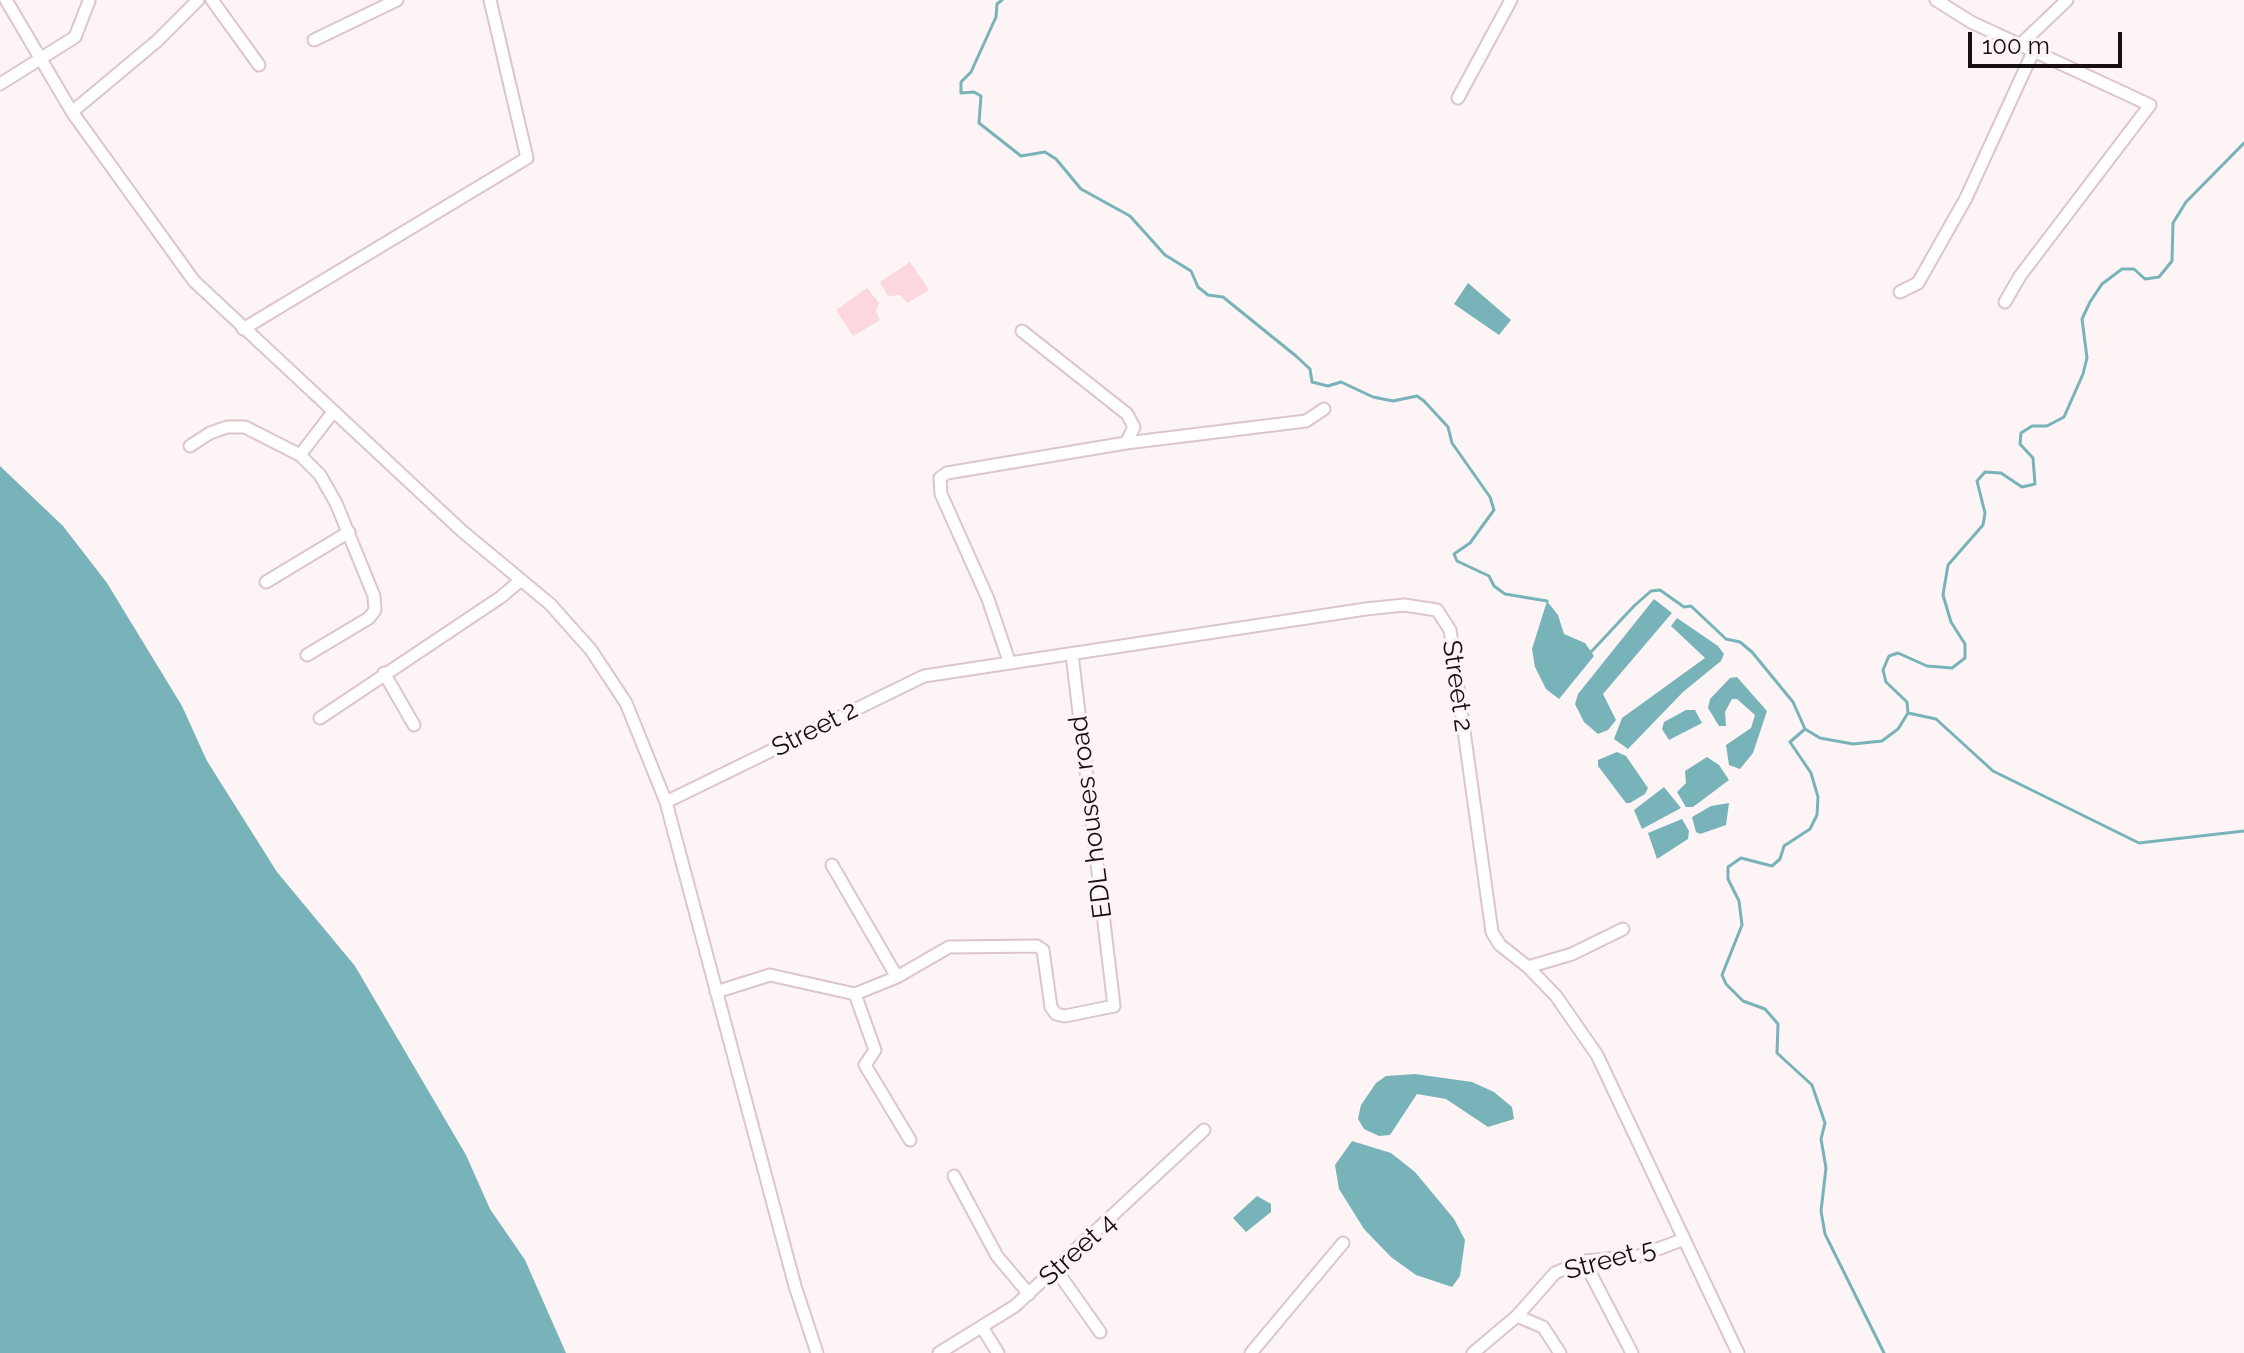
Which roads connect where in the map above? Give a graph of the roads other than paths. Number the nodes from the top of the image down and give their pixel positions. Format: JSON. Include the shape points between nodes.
{"nodes":[{"id":1,"x":6,"y":0,"type":"edge"},
{"id":2,"x":212,"y":0,"type":"edge"},
{"id":3,"x":397,"y":0,"type":"edge"},
{"id":4,"x":490,"y":0,"type":"edge"},
{"id":5,"x":1511,"y":0,"type":"edge"},
{"id":6,"x":1936,"y":0,"type":"edge"},
{"id":7,"x":2067,"y":0,"type":"edge"},
{"id":8,"x":89,"y":1,"type":"edge"},
{"id":9,"x":190,"y":2,"type":"edge"},
{"id":10,"x":314,"y":40,"type":"dead end"},
{"id":11,"x":2021,"y":44,"type":"junction"},
{"id":12,"x":2034,"y":50,"type":"junction"},
{"id":13,"x":40,"y":58,"type":"junction"},
{"id":14,"x":259,"y":65,"type":"dead end"},
{"id":15,"x":0,"y":84,"type":"edge"},
{"id":16,"x":1458,"y":98,"type":"dead end"},
{"id":17,"x":72,"y":112,"type":"junction"},
{"id":18,"x":1900,"y":292,"type":"dead end"},
{"id":19,"x":2005,"y":302,"type":"dead end"},
{"id":20,"x":243,"y":329,"type":"junction"},
{"id":21,"x":1022,"y":331,"type":"dead end"},
{"id":22,"x":1324,"y":409,"type":"dead end"},
{"id":23,"x":333,"y":412,"type":"junction"},
{"id":24,"x":1126,"y":443,"type":"junction"},
{"id":25,"x":190,"y":446,"type":"dead end"},
{"id":26,"x":300,"y":455,"type":"junction"},
{"id":27,"x":349,"y":532,"type":"junction"},
{"id":28,"x":521,"y":580,"type":"junction"},
{"id":29,"x":266,"y":582,"type":"dead end"},
{"id":30,"x":1072,"y":654,"type":"junction"},
{"id":31,"x":307,"y":655,"type":"dead end"},
{"id":32,"x":1009,"y":661,"type":"junction"},
{"id":33,"x":384,"y":673,"type":"junction"},
{"id":34,"x":320,"y":718,"type":"dead end"},
{"id":35,"x":414,"y":725,"type":"dead end"},
{"id":36,"x":666,"y":802,"type":"junction"},
{"id":37,"x":832,"y":865,"type":"dead end"},
{"id":38,"x":1623,"y":929,"type":"dead end"},
{"id":39,"x":1528,"y":967,"type":"junction"},
{"id":40,"x":897,"y":977,"type":"junction"},
{"id":41,"x":716,"y":992,"type":"junction"},
{"id":42,"x":855,"y":994,"type":"junction"},
{"id":43,"x":1204,"y":1130,"type":"dead end"},
{"id":44,"x":910,"y":1140,"type":"dead end"},
{"id":45,"x":954,"y":1176,"type":"dead end"},
{"id":46,"x":1682,"y":1240,"type":"junction"},
{"id":47,"x":1343,"y":1243,"type":"dead end"},
{"id":48,"x":1584,"y":1261,"type":"junction"},
{"id":49,"x":1057,"y":1271,"type":"junction"},
{"id":50,"x":1029,"y":1294,"type":"junction"},
{"id":51,"x":1517,"y":1316,"type":"junction"},
{"id":52,"x":983,"y":1329,"type":"junction"},
{"id":53,"x":1100,"y":1332,"type":"dead end"},
{"id":54,"x":817,"y":1353,"type":"edge"},
{"id":55,"x":939,"y":1353,"type":"edge"},
{"id":56,"x":998,"y":1353,"type":"edge"},
{"id":57,"x":1251,"y":1353,"type":"edge"},
{"id":58,"x":1473,"y":1353,"type":"edge"},
{"id":59,"x":1560,"y":1353,"type":"edge"},
{"id":60,"x":1632,"y":1353,"type":"edge"},
{"id":61,"x":1738,"y":1353,"type":"edge"}],
"edges":[{"from":1,"to":13,"type":"street"},
{"from":2,"to":14,"type":"street"},
{"from":3,"to":10,"type":"street"},
{"from":4,"to":20,"type":"street","via":[[527,158]]},
{"from":5,"to":16,"type":"street"},
{"from":6,"to":11,"type":"street"},
{"from":7,"to":11,"type":"street"},
{"from":8,"to":13,"type":"street","via":[[75,37]]},
{"from":9,"to":17,"type":"street","via":[[157,41]]},
{"from":11,"to":12,"type":"street"},
{"from":12,"to":18,"type":"street","via":[[1966,198],[1918,283]]},
{"from":12,"to":19,"type":"street","via":[[2150,105]]},
{"from":13,"to":15,"type":"street"},
{"from":13,"to":17,"type":"street"},
{"from":17,"to":20,"type":"street","via":[[194,281]]},
{"from":20,"to":23,"type":"street"},
{"from":21,"to":24,"type":"street","via":[[1127,414],[1134,427]]},
{"from":22,"to":24,"type":"street","via":[[1306,421]]},
{"from":23,"to":26,"type":"street"},
{"from":23,"to":28,"type":"street"},
{"from":24,"to":32,"type":"street","via":[[940,478],[941,494]]},
{"from":25,"to":26,"type":"street","via":[[227,427],[245,427]]},
{"from":26,"to":27,"type":"street","via":[[320,475]]},
{"from":27,"to":29,"type":"street"},
{"from":27,"to":31,"type":"street","via":[[375,610]]},
{"from":28,"to":33,"type":"street"},
{"from":28,"to":36,"type":"street","via":[[591,650],[626,703]]},
{"from":30,"to":32,"type":"street","name":"Street 2"},
{"from":30,"to":39,"type":"street","name":"Street 2","via":[[1366,609],[1404,605],[1437,610],[1450,630],[1492,932]]},
{"from":30,"to":40,"type":"street","name":"EDL houses road","via":[[1114,1006],[1056,1014],[1043,950],[1037,946],[949,947]]},
{"from":32,"to":36,"type":"street","name":"Street 2","via":[[952,669],[899,686]]},
{"from":33,"to":34,"type":"street"},
{"from":33,"to":35,"type":"street"},
{"from":36,"to":41,"type":"street"},
{"from":37,"to":40,"type":"street"},
{"from":38,"to":39,"type":"street","via":[[1572,954]]},
{"from":39,"to":46,"type":"street","name":"Street 2","via":[[1577,1023],[1597,1055]]},
{"from":40,"to":42,"type":"street"},
{"from":41,"to":42,"type":"street","via":[[770,975]]},
{"from":41,"to":54,"type":"street"},
{"from":42,"to":44,"type":"street","via":[[875,1050],[865,1065]]},
{"from":43,"to":49,"type":"street","name":"Street 4"},
{"from":45,"to":50,"type":"street","via":[[997,1256]]},
{"from":46,"to":48,"type":"street","name":"Street 5","via":[[1639,1256]]},
{"from":46,"to":61,"type":"street","name":"Street 2"},
{"from":47,"to":57,"type":"street"},
{"from":48,"to":51,"type":"street","name":"Street 5","via":[[1555,1273]]},
{"from":48,"to":60,"type":"street"},
{"from":49,"to":50,"type":"street","name":"Street 4"},
{"from":49,"to":53,"type":"street"},
{"from":50,"to":52,"type":"street","name":"Street 4"},
{"from":51,"to":58,"type":"street","name":"Street 5"},
{"from":51,"to":59,"type":"street","via":[[1543,1327]]},
{"from":52,"to":55,"type":"street","name":"Street 4"},
{"from":52,"to":56,"type":"street"}]}
